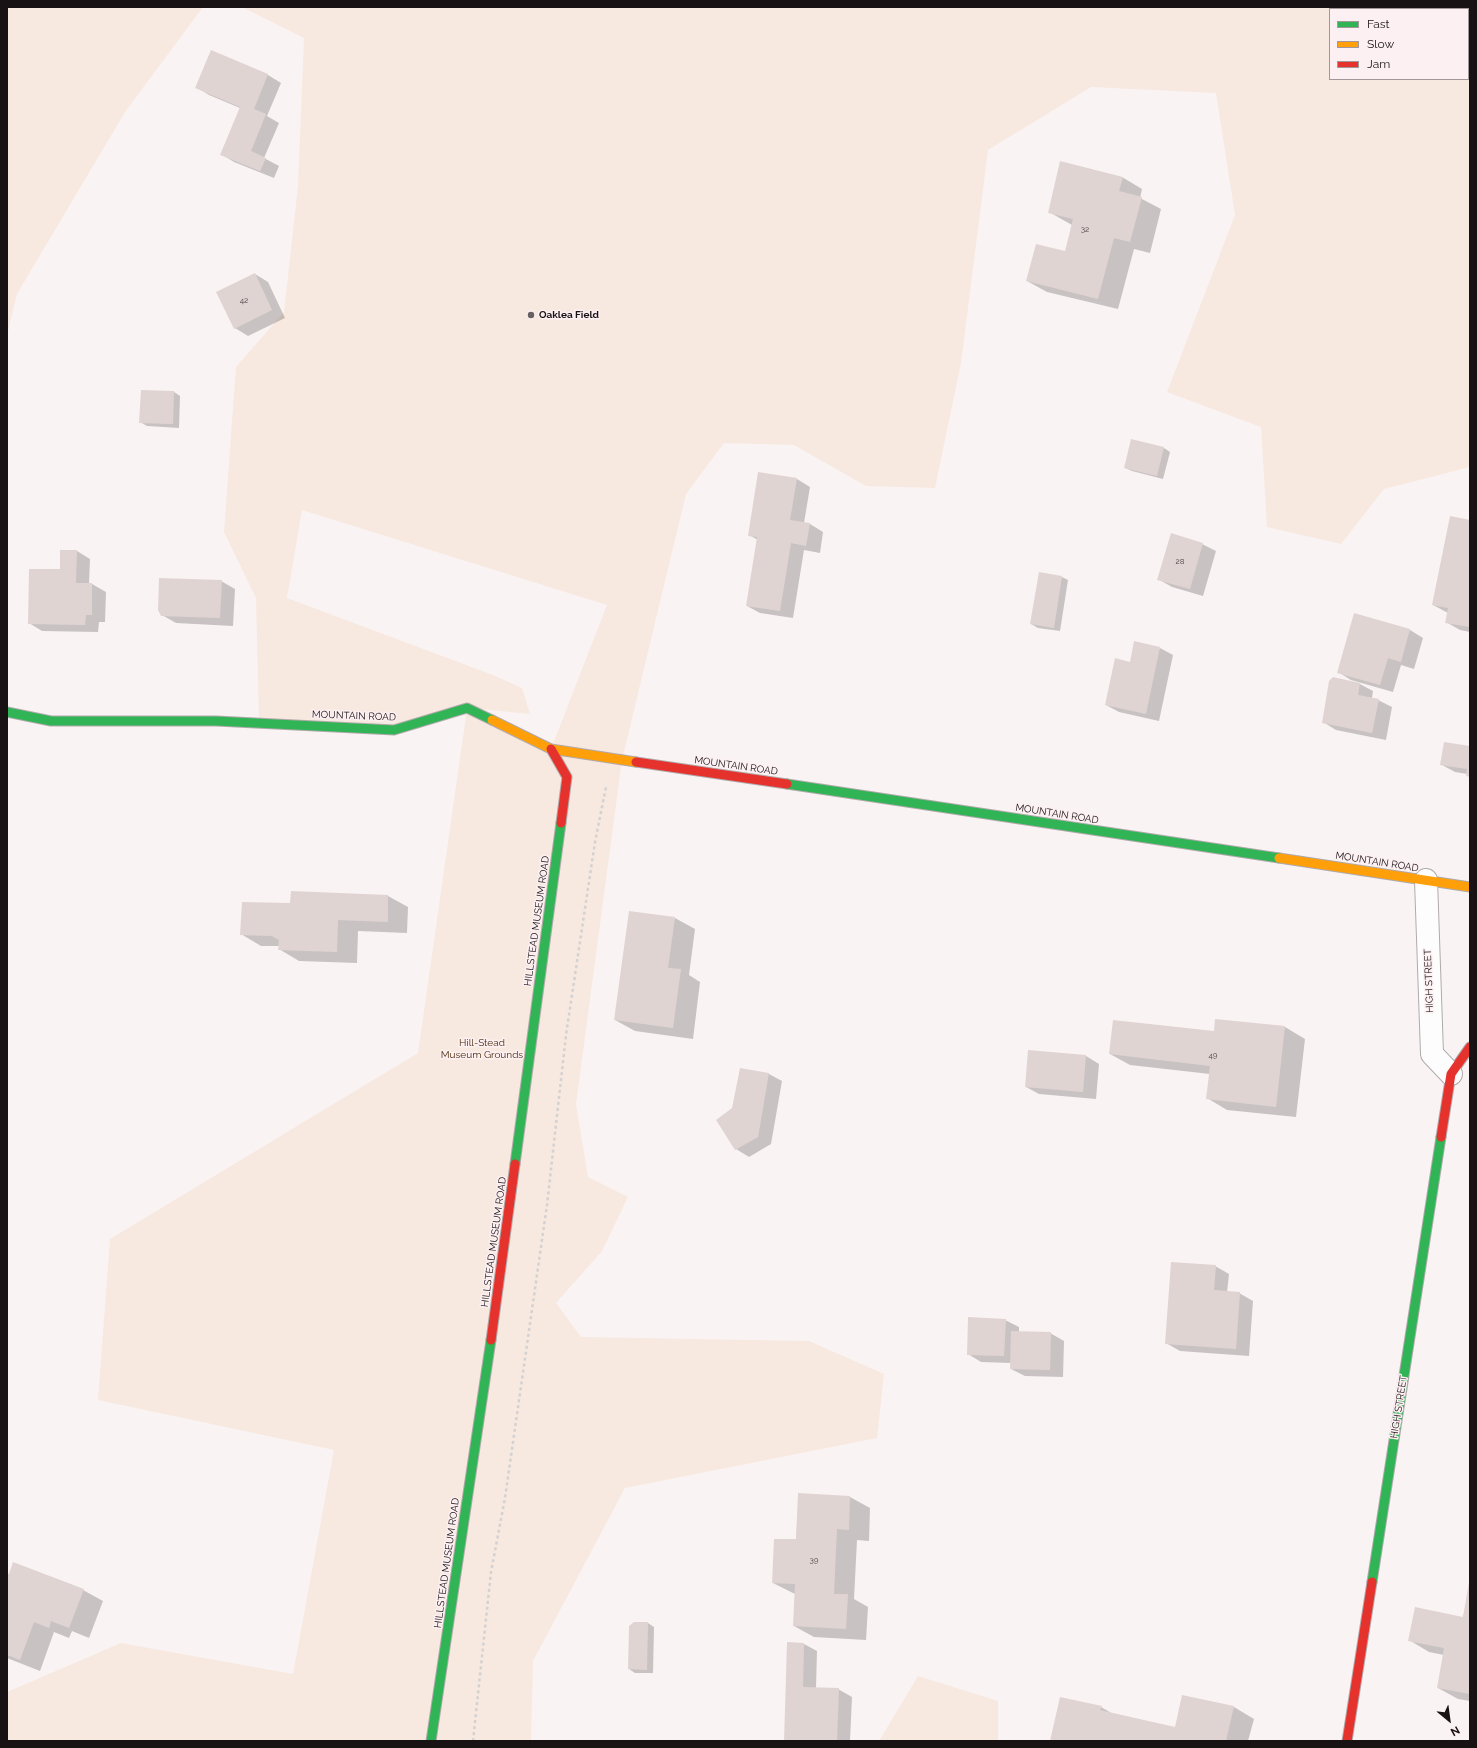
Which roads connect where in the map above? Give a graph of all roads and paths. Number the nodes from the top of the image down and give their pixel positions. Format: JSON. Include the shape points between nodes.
{"nodes":[{"id":1,"x":7,"y":712,"type":"edge"},
{"id":2,"x":551,"y":749,"type":"junction"},
{"id":3,"x":612,"y":758,"type":"junction"},
{"id":4,"x":1426,"y":880,"type":"junction"},
{"id":5,"x":1470,"y":887,"type":"edge"},
{"id":6,"x":1470,"y":1047,"type":"edge"},
{"id":7,"x":1451,"y":1074,"type":"junction"},
{"id":8,"x":431,"y":1741,"type":"edge"},
{"id":9,"x":473,"y":1741,"type":"edge"},
{"id":10,"x":1347,"y":1741,"type":"edge"}],
"edges":[{"from":1,"to":2,"type":"street","name":"MOUNTAIN ROAD","via":[[51,721],[216,721],[394,730],[468,708]]},
{"from":2,"to":3,"type":"street","name":"MOUNTAIN ROAD"},
{"from":2,"to":8,"type":"street","name":"HILLSTEAD MUSEUM ROAD","via":[[567,777],[494,1322]]},
{"from":3,"to":4,"type":"street","name":"MOUNTAIN ROAD"},
{"from":3,"to":9,"type":"path","via":[[595,842],[566,1035],[547,1204],[492,1572]]},
{"from":4,"to":5,"type":"street","name":"MOUNTAIN ROAD"},
{"from":4,"to":7,"type":"street","name":"HIGH STREET","via":[[1432,1054]]},
{"from":6,"to":7,"type":"street","name":"HIGH STREET"},
{"from":7,"to":10,"type":"street","name":"HIGH STREET"}]}
